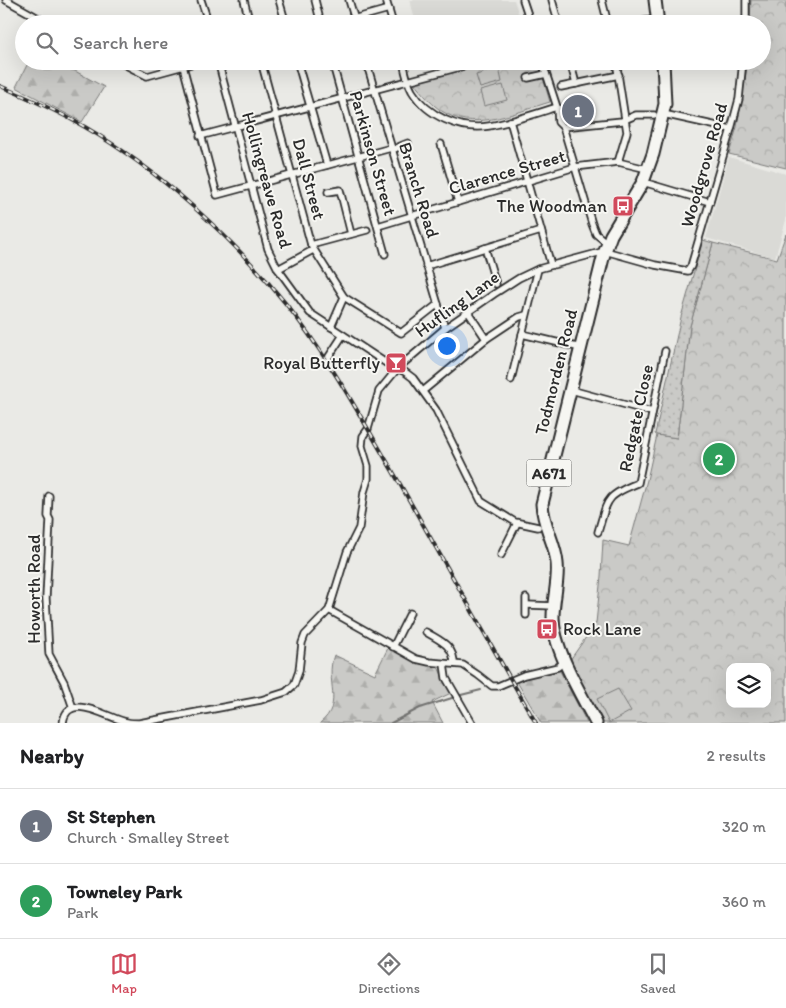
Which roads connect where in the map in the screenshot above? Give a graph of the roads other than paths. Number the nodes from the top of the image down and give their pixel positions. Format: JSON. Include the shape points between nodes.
{"nodes":[{"id":1,"x":6,"y":0,"type":"edge"},
{"id":2,"x":201,"y":0,"type":"edge"},
{"id":3,"x":244,"y":0,"type":"edge"},
{"id":4,"x":279,"y":0,"type":"edge"},
{"id":5,"x":314,"y":0,"type":"edge"},
{"id":6,"x":350,"y":0,"type":"edge"},
{"id":7,"x":386,"y":0,"type":"edge"},
{"id":8,"x":523,"y":0,"type":"edge"},
{"id":9,"x":552,"y":0,"type":"edge"},
{"id":10,"x":602,"y":0,"type":"edge"},
{"id":11,"x":655,"y":0,"type":"edge"},
{"id":12,"x":746,"y":0,"type":"edge"},
{"id":13,"x":389,"y":9,"type":"junction"},
{"id":14,"x":33,"y":15,"type":"edge"},
{"id":15,"x":206,"y":15,"type":"edge"},
{"id":16,"x":248,"y":15,"type":"edge"},
{"id":17,"x":283,"y":15,"type":"edge"},
{"id":18,"x":318,"y":15,"type":"edge"},
{"id":19,"x":354,"y":15,"type":"edge"},
{"id":20,"x":372,"y":15,"type":"edge"},
{"id":21,"x":391,"y":15,"type":"edge"},
{"id":22,"x":527,"y":15,"type":"edge"},
{"id":23,"x":556,"y":15,"type":"edge"},
{"id":24,"x":606,"y":15,"type":"edge"},
{"id":25,"x":657,"y":15,"type":"edge"},
{"id":26,"x":746,"y":15,"type":"edge"},
{"id":27,"x":135,"y":70,"type":"edge"},
{"id":28,"x":169,"y":70,"type":"edge"},
{"id":29,"x":185,"y":70,"type":"edge"},
{"id":30,"x":220,"y":70,"type":"edge"},
{"id":31,"x":263,"y":70,"type":"edge"},
{"id":32,"x":300,"y":70,"type":"edge"},
{"id":33,"x":334,"y":70,"type":"edge"},
{"id":34,"x":368,"y":70,"type":"edge"},
{"id":35,"x":405,"y":70,"type":"edge"},
{"id":36,"x":448,"y":70,"type":"edge"},
{"id":37,"x":545,"y":70,"type":"edge"},
{"id":38,"x":572,"y":70,"type":"edge"},
{"id":39,"x":618,"y":70,"type":"edge"},
{"id":40,"x":663,"y":70,"type":"edge"},
{"id":41,"x":743,"y":70,"type":"edge"},
{"id":42,"x":546,"y":74,"type":"junction"},
{"id":43,"x":619,"y":75,"type":"junction"},
{"id":44,"x":528,"y":78,"type":"dead end"},
{"id":45,"x":408,"y":80,"type":"junction"},
{"id":46,"x":576,"y":84,"type":"junction"},
{"id":47,"x":561,"y":87,"type":"dead end"},
{"id":48,"x":374,"y":90,"type":"junction"},
{"id":49,"x":342,"y":98,"type":"junction"},
{"id":50,"x":310,"y":107,"type":"junction"},
{"id":51,"x":557,"y":107,"type":"junction"},
{"id":52,"x":658,"y":115,"type":"junction"},
{"id":53,"x":276,"y":116,"type":"junction"},
{"id":54,"x":626,"y":120,"type":"junction"},
{"id":55,"x":510,"y":121,"type":"junction"},
{"id":56,"x":236,"y":126,"type":"junction"},
{"id":57,"x":563,"y":127,"type":"junction"},
{"id":58,"x":731,"y":129,"type":"junction"},
{"id":59,"x":200,"y":136,"type":"junction"},
{"id":60,"x":408,"y":143,"type":"dead end"},
{"id":61,"x":441,"y":144,"type":"dead end"},
{"id":62,"x":392,"y":149,"type":"junction"},
{"id":63,"x":358,"y":157,"type":"junction"},
{"id":64,"x":618,"y":162,"type":"junction"},
{"id":65,"x":326,"y":165,"type":"junction"},
{"id":66,"x":576,"y":167,"type":"junction"},
{"id":67,"x":647,"y":170,"type":"junction"},
{"id":68,"x":292,"y":174,"type":"junction"},
{"id":69,"x":528,"y":182,"type":"junction"},
{"id":70,"x":643,"y":182,"type":"junction"},
{"id":71,"x":252,"y":185,"type":"junction"},
{"id":72,"x":328,"y":192,"type":"dead end"},
{"id":73,"x":458,"y":202,"type":"junction"},
{"id":74,"x":710,"y":202,"type":"junction"},
{"id":75,"x":412,"y":216,"type":"junction"},
{"id":76,"x":378,"y":226,"type":"junction"},
{"id":77,"x":367,"y":230,"type":"dead end"},
{"id":78,"x":541,"y":231,"type":"junction"},
{"id":79,"x":351,"y":234,"type":"junction"},
{"id":80,"x":312,"y":247,"type":"junction"},
{"id":81,"x":606,"y":247,"type":"junction"},
{"id":82,"x":486,"y":248,"type":"junction"},
{"id":83,"x":385,"y":254,"type":"dead end"},
{"id":84,"x":551,"y":265,"type":"junction"},
{"id":85,"x":426,"y":266,"type":"junction"},
{"id":86,"x":278,"y":269,"type":"junction"},
{"id":87,"x":538,"y":269,"type":"junction"},
{"id":88,"x":496,"y":284,"type":"dead end"},
{"id":89,"x":344,"y":297,"type":"junction"},
{"id":90,"x":438,"y":304,"type":"junction"},
{"id":91,"x":468,"y":312,"type":"junction"},
{"id":92,"x":526,"y":315,"type":"junction"},
{"id":93,"x":331,"y":327,"type":"junction"},
{"id":94,"x":445,"y":328,"type":"junction"},
{"id":95,"x":522,"y":334,"type":"junction"},
{"id":96,"x":343,"y":335,"type":"junction"},
{"id":97,"x":486,"y":339,"type":"junction"},
{"id":98,"x":581,"y":348,"type":"junction"},
{"id":99,"x":665,"y":351,"type":"dead end"},
{"id":100,"x":328,"y":358,"type":"dead end"},
{"id":101,"x":398,"y":368,"type":"junction"},
{"id":102,"x":511,"y":380,"type":"dead end"},
{"id":103,"x":571,"y":390,"type":"junction"},
{"id":104,"x":423,"y":391,"type":"junction"},
{"id":105,"x":652,"y":412,"type":"junction"},
{"id":106,"x":49,"y":496,"type":"dead end"},
{"id":107,"x":517,"y":523,"type":"junction"},
{"id":108,"x":538,"y":527,"type":"dead end"},
{"id":109,"x":598,"y":532,"type":"dead end"},
{"id":110,"x":501,"y":555,"type":"dead end"},
{"id":111,"x":526,"y":598,"type":"dead end"},
{"id":112,"x":526,"y":605,"type":"junction"},
{"id":113,"x":554,"y":606,"type":"junction"},
{"id":114,"x":329,"y":610,"type":"junction"},
{"id":115,"x":410,"y":613,"type":"dead end"},
{"id":116,"x":526,"y":615,"type":"dead end"},
{"id":117,"x":426,"y":632,"type":"dead end"},
{"id":118,"x":393,"y":646,"type":"junction"},
{"id":119,"x":565,"y":661,"type":"junction"},
{"id":120,"x":444,"y":664,"type":"junction"},
{"id":121,"x":454,"y":664,"type":"junction"},
{"id":122,"x":73,"y":708,"type":"junction"},
{"id":123,"x":63,"y":723,"type":"edge"},
{"id":124,"x":140,"y":723,"type":"edge"},
{"id":125,"x":472,"y":723,"type":"edge"},
{"id":126,"x":596,"y":723,"type":"edge"}],
"edges":[{"from":1,"to":14,"type":"street"},
{"from":2,"to":15,"type":"street"},
{"from":3,"to":16,"type":"street"},
{"from":4,"to":17,"type":"street"},
{"from":5,"to":18,"type":"street"},
{"from":6,"to":19,"type":"street"},
{"from":7,"to":13,"type":"street"},
{"from":8,"to":22,"type":"street"},
{"from":9,"to":23,"type":"street"},
{"from":10,"to":24,"type":"street"},
{"from":11,"to":25,"type":"highway"},
{"from":12,"to":26,"type":"street"},
{"from":13,"to":20,"type":"street"},
{"from":13,"to":21,"type":"street"},
{"from":27,"to":28,"type":"street","via":[[147,76]]},
{"from":29,"to":59,"type":"street"},
{"from":30,"to":56,"type":"street","name":"Hollingreave Road"},
{"from":31,"to":53,"type":"street","name":"Dall Street"},
{"from":32,"to":50,"type":"street"},
{"from":33,"to":49,"type":"street","name":"Parkinson Street"},
{"from":34,"to":48,"type":"street","name":"Branch Road"},
{"from":35,"to":45,"type":"street"},
{"from":36,"to":45,"type":"street"},
{"from":37,"to":42,"type":"street"},
{"from":38,"to":46,"type":"street"},
{"from":39,"to":43,"type":"street"},
{"from":40,"to":52,"type":"highway","name":"Todmorden Road","number":"A671","via":[[665,94]]},
{"from":41,"to":58,"type":"street","name":"Woodgrove Road"},
{"from":42,"to":44,"type":"street"},
{"from":42,"to":51,"type":"street"},
{"from":43,"to":46,"type":"street"},
{"from":43,"to":54,"type":"street"},
{"from":45,"to":48,"type":"street"},
{"from":45,"to":55,"type":"street","via":[[425,107],[445,120],[469,126]]},
{"from":46,"to":47,"type":"street"},
{"from":48,"to":49,"type":"street"},
{"from":48,"to":62,"type":"street","name":"Branch Road"},
{"from":49,"to":50,"type":"street"},
{"from":49,"to":63,"type":"street","name":"Parkinson Street"},
{"from":50,"to":53,"type":"street"},
{"from":50,"to":65,"type":"street"},
{"from":51,"to":55,"type":"street"},
{"from":51,"to":57,"type":"street","via":[[558,122]]},
{"from":52,"to":54,"type":"street"},
{"from":52,"to":58,"type":"street"},
{"from":52,"to":67,"type":"highway","name":"Todmorden Road","number":"A671"},
{"from":53,"to":56,"type":"street"},
{"from":53,"to":68,"type":"street","name":"Dall Street"},
{"from":54,"to":57,"type":"street"},
{"from":54,"to":64,"type":"street","via":[[627,132]]},
{"from":55,"to":69,"type":"street"},
{"from":56,"to":59,"type":"street"},
{"from":56,"to":71,"type":"street","name":"Hollingreave Road"},
{"from":57,"to":66,"type":"street"},
{"from":58,"to":74,"type":"street","name":"Woodgrove Road"},
{"from":59,"to":71,"type":"street","via":[[217,196]]},
{"from":60,"to":62,"type":"street"},
{"from":61,"to":73,"type":"street"},
{"from":62,"to":63,"type":"street"},
{"from":62,"to":75,"type":"street","name":"Branch Road"},
{"from":63,"to":65,"type":"street"},
{"from":63,"to":76,"type":"street","name":"Parkinson Street"},
{"from":64,"to":66,"type":"street","name":"Clarence Street"},
{"from":64,"to":67,"type":"street","name":"Clarence Street"},
{"from":65,"to":68,"type":"street"},
{"from":66,"to":69,"type":"street","name":"Clarence Street"},
{"from":66,"to":81,"type":"street","via":[[596,234]]},
{"from":67,"to":70,"type":"highway","name":"Todmorden Road","number":"A671"},
{"from":68,"to":71,"type":"street"},
{"from":68,"to":80,"type":"street","name":"Dall Street"},
{"from":69,"to":73,"type":"street","name":"Clarence Street"},
{"from":69,"to":78,"type":"street"},
{"from":70,"to":74,"type":"street"},
{"from":70,"to":81,"type":"highway","name":"Todmorden Road","number":"A671"},
{"from":71,"to":86,"type":"street","name":"Hollingreave Road","via":[[268,249]]},
{"from":72,"to":79,"type":"street","via":[[340,190]]},
{"from":73,"to":75,"type":"street","name":"Clarence Street"},
{"from":74,"to":81,"type":"street","name":"Woodgrove Road","via":[[688,271]]},
{"from":75,"to":76,"type":"street","name":"Clarence Street"},
{"from":75,"to":85,"type":"street","name":"Branch Road"},
{"from":76,"to":83,"type":"street","name":"Parkinson Street"},
{"from":77,"to":79,"type":"street"},
{"from":78,"to":82,"type":"street"},
{"from":78,"to":84,"type":"street"},
{"from":79,"to":80,"type":"street"},
{"from":80,"to":86,"type":"street"},
{"from":80,"to":89,"type":"street","name":"Dall Street"},
{"from":81,"to":84,"type":"street","name":"Hufling Lane"},
{"from":81,"to":98,"type":"highway","name":"Todmorden Road","number":"A671"},
{"from":82,"to":85,"type":"street"},
{"from":82,"to":88,"type":"street"},
{"from":84,"to":87,"type":"street","name":"Hufling Lane"},
{"from":85,"to":90,"type":"street","name":"Branch Road"},
{"from":86,"to":93,"type":"street","name":"Hollingreave Road","via":[[310,313]]},
{"from":87,"to":91,"type":"street","name":"Hufling Lane"},
{"from":87,"to":92,"type":"street"},
{"from":89,"to":90,"type":"street","via":[[401,333]]},
{"from":89,"to":93,"type":"street"},
{"from":90,"to":94,"type":"street","name":"Branch Road"},
{"from":91,"to":94,"type":"street","name":"Hufling Lane"},
{"from":91,"to":97,"type":"street"},
{"from":92,"to":95,"type":"street"},
{"from":92,"to":97,"type":"street"},
{"from":93,"to":96,"type":"street","name":"Hollingreave Road"},
{"from":94,"to":101,"type":"street","name":"Hufling Lane"},
{"from":95,"to":98,"type":"street"},
{"from":95,"to":102,"type":"street"},
{"from":96,"to":100,"type":"street"},
{"from":96,"to":101,"type":"street","name":"Hollingreave Road"},
{"from":97,"to":104,"type":"street"},
{"from":98,"to":103,"type":"highway","name":"Todmorden Road","number":"A671"},
{"from":99,"to":105,"type":"street","name":"Redgate Close"},
{"from":101,"to":104,"type":"street","name":"Hollingreave Road","via":[[413,378]]},
{"from":101,"to":114,"type":"street","name":"Hufling Lane","via":[[379,391],[363,436],[368,479],[359,528],[346,552]]},
{"from":103,"to":105,"type":"street"},
{"from":103,"to":113,"type":"highway","name":"Todmorden Road","number":"A671","via":[[542,504],[545,526],[556,551]]},
{"from":104,"to":107,"type":"street","name":"Hollingreave Road","via":[[481,501]]},
{"from":105,"to":109,"type":"street","name":"Redgate Close","via":[[638,482],[617,491],[608,500]]},
{"from":106,"to":122,"type":"street","name":"Howorth Road","via":[[46,598],[49,654]]},
{"from":107,"to":108,"type":"street"},
{"from":107,"to":110,"type":"street"},
{"from":111,"to":112,"type":"street"},
{"from":112,"to":113,"type":"street"},
{"from":112,"to":116,"type":"street"},
{"from":113,"to":119,"type":"highway","name":"Todmorden Road","number":"A671","via":[[554,628]]},
{"from":114,"to":118,"type":"street"},
{"from":114,"to":124,"type":"street","via":[[305,635],[299,671],[294,685],[286,692],[227,708]]},
{"from":115,"to":118,"type":"street"},
{"from":117,"to":121,"type":"street","via":[[449,647],[454,655]]},
{"from":118,"to":120,"type":"street","via":[[416,659]]},
{"from":119,"to":121,"type":"street","via":[[558,667],[524,675],[498,686],[492,686],[467,666]]},
{"from":119,"to":126,"type":"highway","name":"Todmorden Road","number":"A671"},
{"from":120,"to":121,"type":"street"},
{"from":120,"to":125,"type":"street","via":[[446,678]]},
{"from":122,"to":123,"type":"street"},
{"from":122,"to":124,"type":"street","via":[[92,709],[127,722]]}]}
